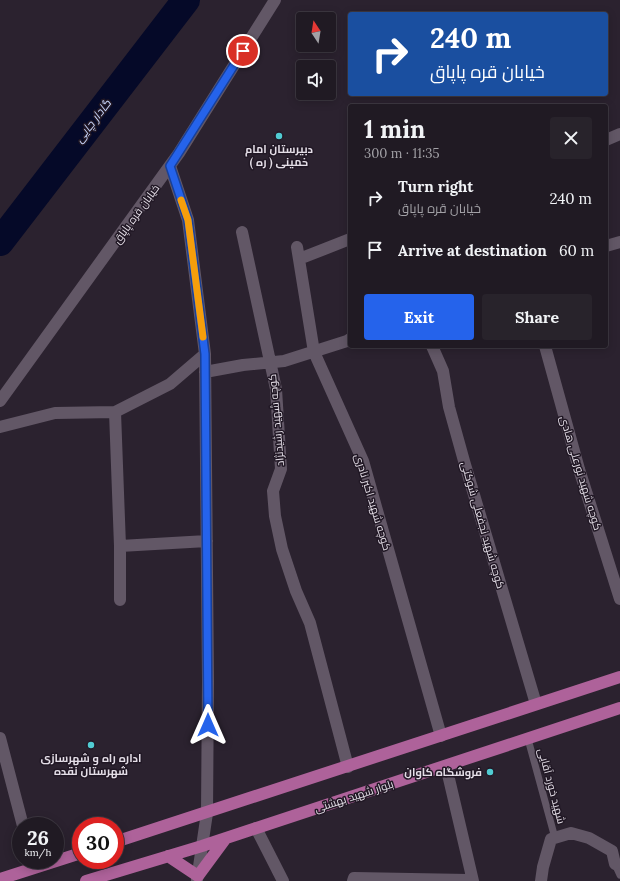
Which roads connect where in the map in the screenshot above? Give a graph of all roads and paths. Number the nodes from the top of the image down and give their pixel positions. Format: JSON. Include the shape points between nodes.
{"nodes":[{"id":1,"x":275,"y":0,"type":"edge"},
{"id":2,"x":620,"y":134,"type":"edge"},
{"id":3,"x":608,"y":139,"type":"edge"},
{"id":4,"x":170,"y":166,"type":"junction"},
{"id":5,"x":242,"y":232,"type":"dead end"},
{"id":6,"x":348,"y":240,"type":"edge"},
{"id":7,"x":620,"y":242,"type":"edge"},
{"id":8,"x":608,"y":245,"type":"edge"},
{"id":9,"x":348,"y":340,"type":"edge"},
{"id":10,"x":433,"y":348,"type":"edge"},
{"id":11,"x":545,"y":348,"type":"edge"},
{"id":12,"x":314,"y":352,"type":"junction"},
{"id":13,"x":205,"y":354,"type":"junction"},
{"id":14,"x":270,"y":362,"type":"junction"},
{"id":15,"x":205,"y":372,"type":"junction"},
{"id":16,"x":0,"y":401,"type":"edge"},
{"id":17,"x":115,"y":412,"type":"junction"},
{"id":18,"x":0,"y":427,"type":"edge"},
{"id":19,"x":207,"y":541,"type":"junction"},
{"id":20,"x":120,"y":546,"type":"junction"},
{"id":21,"x":620,"y":599,"type":"edge"},
{"id":22,"x":120,"y":600,"type":"dead end"},
{"id":23,"x":620,"y":677,"type":"edge"},
{"id":24,"x":536,"y":704,"type":"junction"},
{"id":25,"x":620,"y":708,"type":"edge"},
{"id":26,"x":441,"y":736,"type":"junction"},
{"id":27,"x":0,"y":738,"type":"edge"},
{"id":28,"x":528,"y":739,"type":"junction"},
{"id":29,"x":348,"y":766,"type":"junction"},
{"id":30,"x":446,"y":766,"type":"junction"},
{"id":31,"x":207,"y":813,"type":"junction"},
{"id":32,"x":21,"y":817,"type":"edge"},
{"id":33,"x":256,"y":828,"type":"junction"},
{"id":34,"x":226,"y":838,"type":"junction"},
{"id":35,"x":554,"y":838,"type":"junction"},
{"id":36,"x":124,"y":839,"type":"edge"},
{"id":37,"x":202,"y":846,"type":"junction"},
{"id":38,"x":168,"y":856,"type":"junction"},
{"id":39,"x":22,"y":869,"type":"edge"},
{"id":40,"x":617,"y":869,"type":"edge"},
{"id":41,"x":0,"y":879,"type":"edge"},
{"id":42,"x":197,"y":879,"type":"edge"},
{"id":43,"x":416,"y":880,"type":"edge"},
{"id":44,"x":86,"y":881,"type":"edge"},
{"id":45,"x":283,"y":881,"type":"edge"},
{"id":46,"x":353,"y":881,"type":"edge"},
{"id":47,"x":469,"y":881,"type":"edge"},
{"id":48,"x":473,"y":881,"type":"edge"},
{"id":49,"x":541,"y":881,"type":"edge"}],
"edges":[{"from":1,"to":4,"type":"street","name":"خیابان قره پاپاق"},
{"from":2,"to":3,"type":"street"},
{"from":4,"to":13,"type":"street","via":[[188,220]]},
{"from":4,"to":16,"type":"street","name":"خیابان قره پاپاق"},
{"from":5,"to":14,"type":"street","name":"کوچه شهید رشیدنژاد"},
{"from":6,"to":12,"type":"street","name":"کوچه شهید اکبر نادری","via":[[298,253]]},
{"from":7,"to":8,"type":"street"},
{"from":9,"to":12,"type":"street"},
{"from":10,"to":24,"type":"street","name":"کوچه شهید نجفعلی شوکتی","via":[[443,371],[449,407],[464,461]]},
{"from":11,"to":21,"type":"street","name":"کوچه شهید نورعلی هادی"},
{"from":12,"to":14,"type":"street"},
{"from":12,"to":26,"type":"street","name":"کوچه شهید اکبر نادری","via":[[363,461]]},
{"from":13,"to":15,"type":"street"},
{"from":13,"to":17,"type":"street","via":[[170,384]]},
{"from":14,"to":15,"type":"street"},
{"from":14,"to":29,"type":"street","name":"کوچه شهید رشیدنژاد","via":[[276,389],[281,470],[273,491],[275,516],[282,549],[310,623]]},
{"from":15,"to":19,"type":"street"},
{"from":17,"to":18,"type":"street","via":[[55,414]]},
{"from":17,"to":20,"type":"street"},
{"from":19,"to":20,"type":"street"},
{"from":19,"to":31,"type":"street"},
{"from":20,"to":22,"type":"street"},
{"from":23,"to":24,"type":"main road"},
{"from":24,"to":26,"type":"main road"},
{"from":25,"to":28,"type":"main road","name":"بلوار شهید بهشتی"},
{"from":26,"to":29,"type":"main road"},
{"from":27,"to":32,"type":"street"},
{"from":28,"to":30,"type":"main road","name":"بلوار شهید بهشتی"},
{"from":28,"to":35,"type":"lane","name":"شهید خورد آقایی"},
{"from":29,"to":31,"type":"main road"},
{"from":30,"to":33,"type":"main road","name":"بلوار شهید بهشتی"},
{"from":30,"to":48,"type":"street"},
{"from":31,"to":36,"type":"main road"},
{"from":31,"to":37,"type":"street"},
{"from":33,"to":34,"type":"main road","name":"بلوار شهید بهشتی"},
{"from":33,"to":45,"type":"street"},
{"from":34,"to":37,"type":"main road","name":"بلوار شهید بهشتی"},
{"from":34,"to":42,"type":"main road"},
{"from":35,"to":40,"type":"street","via":[[571,833],[589,838],[612,851]]},
{"from":35,"to":49,"type":"street","via":[[551,839]]},
{"from":37,"to":38,"type":"main road","name":"بلوار شهید بهشتی"},
{"from":37,"to":42,"type":"street"},
{"from":38,"to":42,"type":"main road"},
{"from":38,"to":44,"type":"main road","name":"بلوار شهید بهشتی"},
{"from":39,"to":41,"type":"main road"},
{"from":43,"to":46,"type":"street","via":[[354,878]]},
{"from":43,"to":47,"type":"street"}]}
